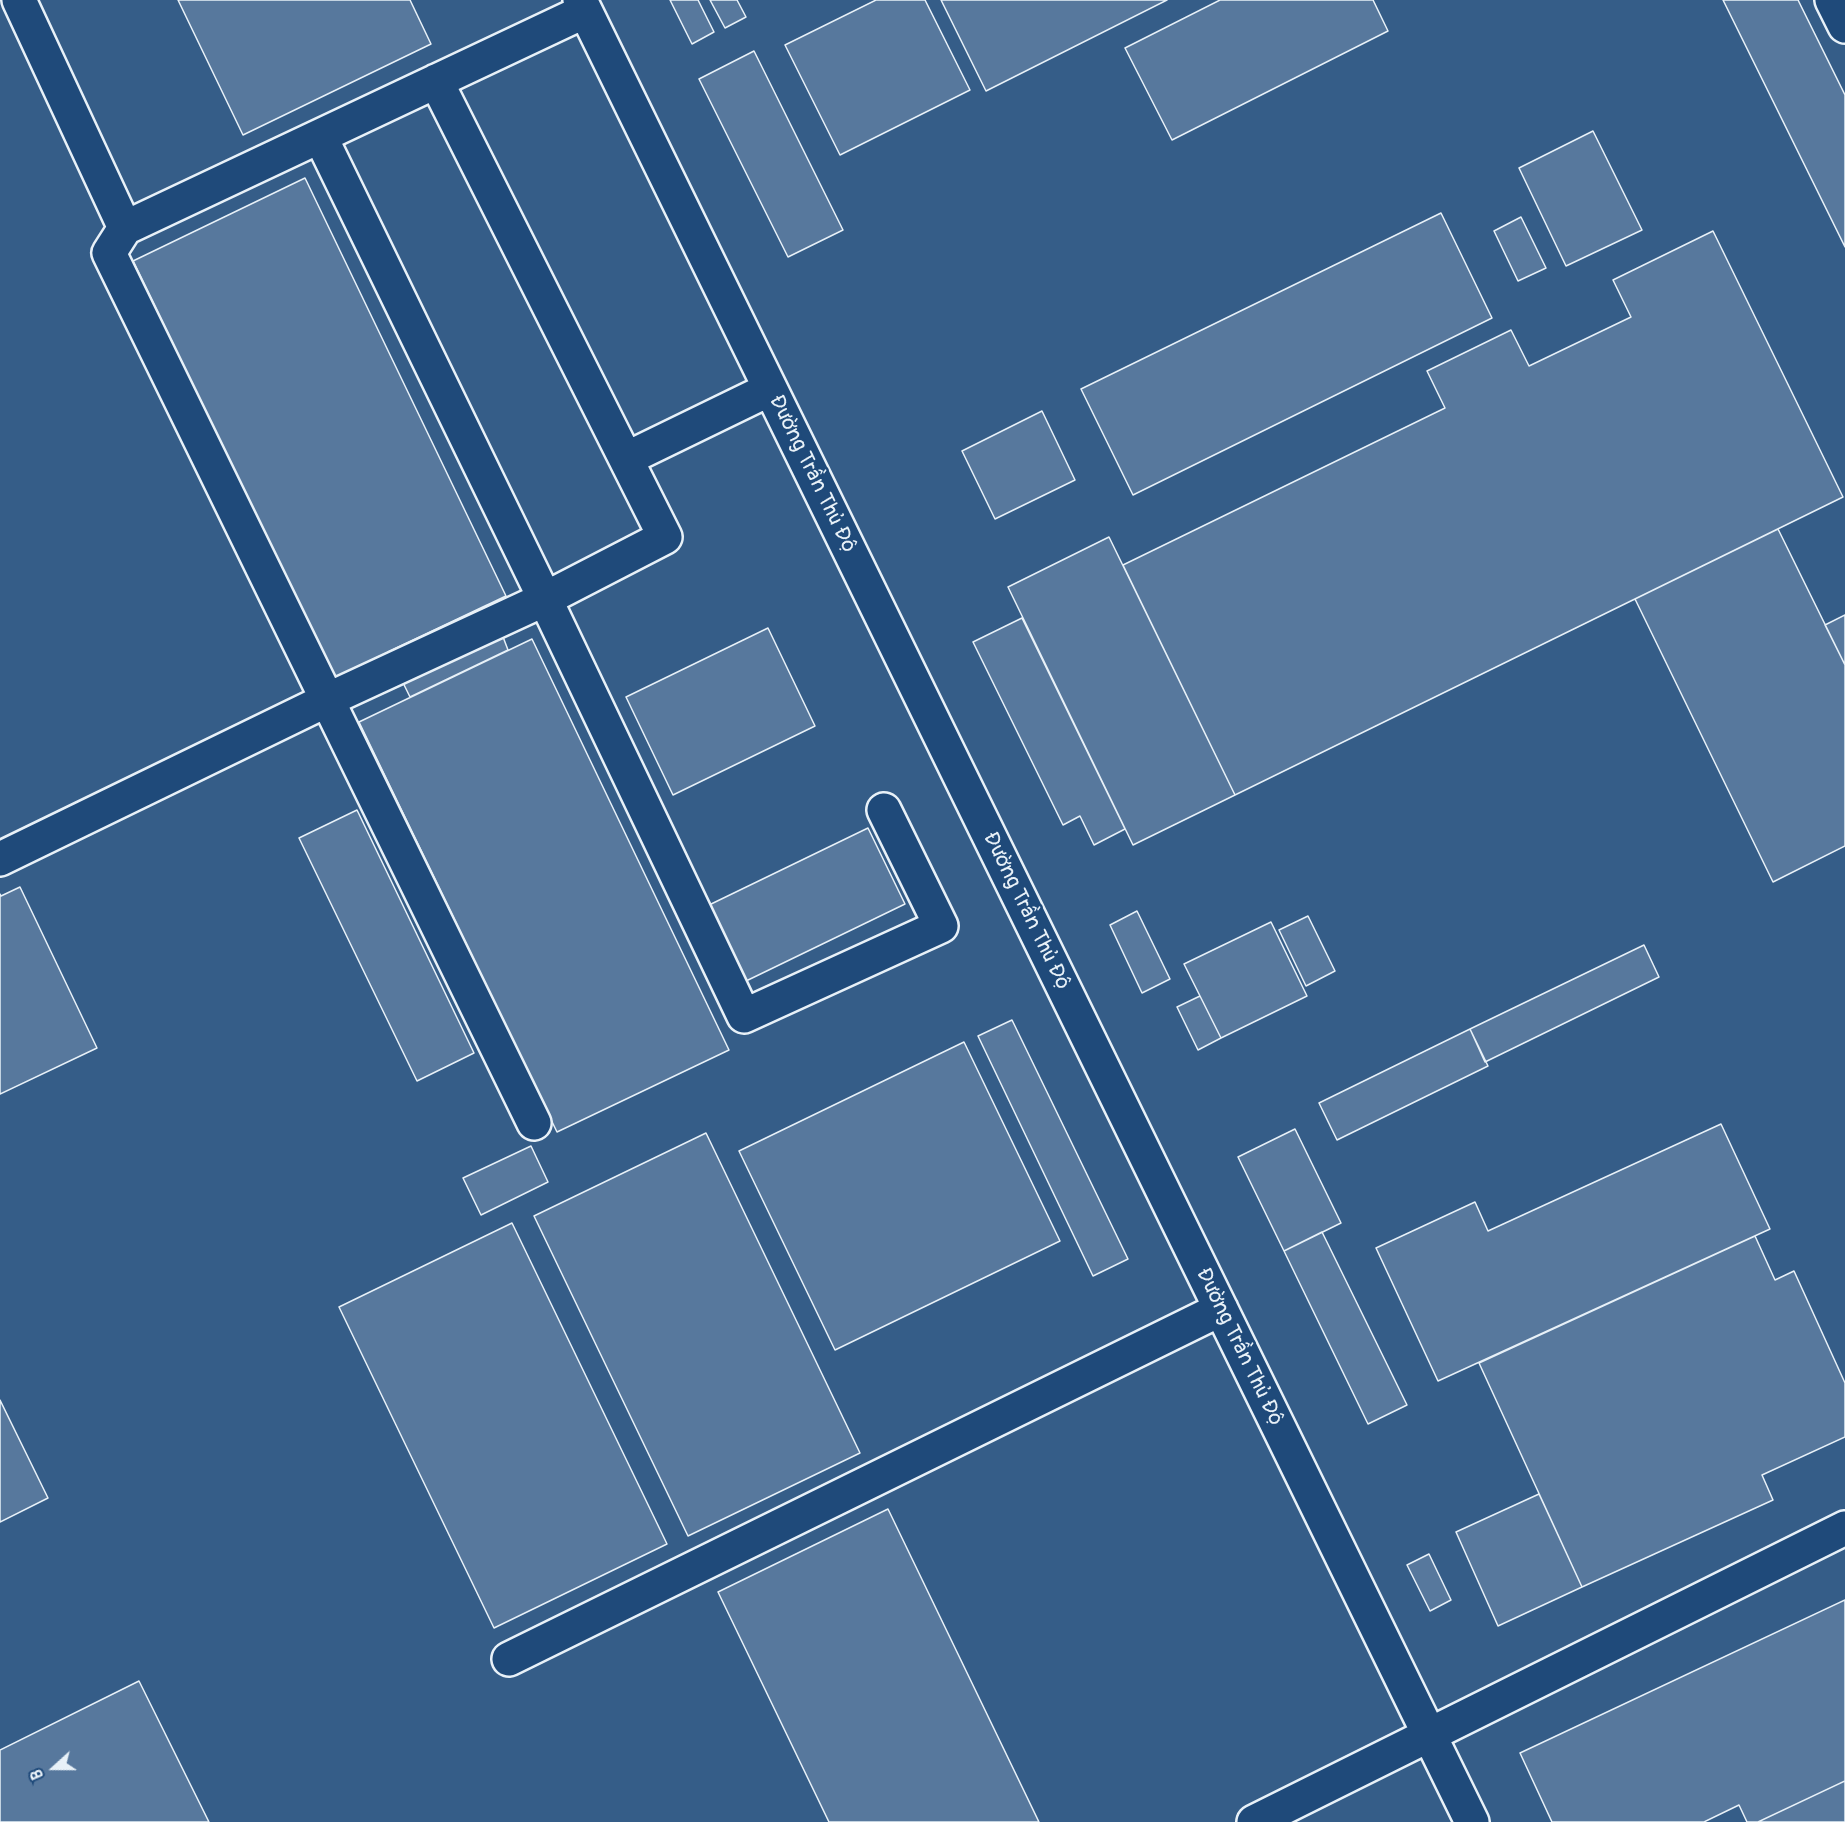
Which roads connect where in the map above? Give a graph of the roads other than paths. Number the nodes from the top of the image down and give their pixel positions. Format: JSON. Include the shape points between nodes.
{"nodes":[{"id":1,"x":19,"y":0,"type":"edge"},
{"id":2,"x":1832,"y":0,"type":"edge"},
{"id":3,"x":582,"y":5,"type":"edge"},
{"id":4,"x":1845,"y":26,"type":"edge"},
{"id":5,"x":436,"y":81,"type":"junction"},
{"id":6,"x":320,"y":136,"type":"junction"},
{"id":7,"x":125,"y":228,"type":"junction"},
{"id":8,"x":770,"y":389,"type":"junction"},
{"id":9,"x":626,"y":459,"type":"junction"},
{"id":10,"x":545,"y":599,"type":"junction"},
{"id":11,"x":327,"y":700,"type":"junction"},
{"id":12,"x":884,"y":810,"type":"dead end"},
{"id":13,"x":0,"y":859,"type":"edge"},
{"id":14,"x":534,"y":1124,"type":"dead end"},
{"id":15,"x":1221,"y":1309,"type":"junction"},
{"id":16,"x":1845,"y":1528,"type":"edge"},
{"id":17,"x":509,"y":1659,"type":"dead end"},
{"id":18,"x":1430,"y":1736,"type":"junction"},
{"id":19,"x":1254,"y":1822,"type":"edge"},
{"id":20,"x":1472,"y":1822,"type":"edge"}],
"edges":[{"from":1,"to":7,"type":"street"},
{"from":2,"to":4,"type":"street"},
{"from":3,"to":5,"type":"street"},
{"from":3,"to":8,"type":"street","name":"Đường Trần Thủ Độ"},
{"from":5,"to":6,"type":"street"},
{"from":5,"to":9,"type":"street"},
{"from":6,"to":7,"type":"street"},
{"from":6,"to":10,"type":"street"},
{"from":7,"to":11,"type":"street","via":[[109,253]]},
{"from":8,"to":9,"type":"street"},
{"from":8,"to":15,"type":"street","name":"Đường Trần Thủ Độ"},
{"from":9,"to":10,"type":"street","via":[[665,537]]},
{"from":10,"to":11,"type":"street"},
{"from":10,"to":12,"type":"street","via":[[744,1016],[941,926]]},
{"from":11,"to":13,"type":"street"},
{"from":11,"to":14,"type":"street"},
{"from":15,"to":17,"type":"street"},
{"from":15,"to":18,"type":"street","name":"Đường Trần Thủ Độ"},
{"from":16,"to":18,"type":"street"},
{"from":18,"to":19,"type":"street"},
{"from":18,"to":20,"type":"street","name":"Đường Trần Thủ Độ"}]}
